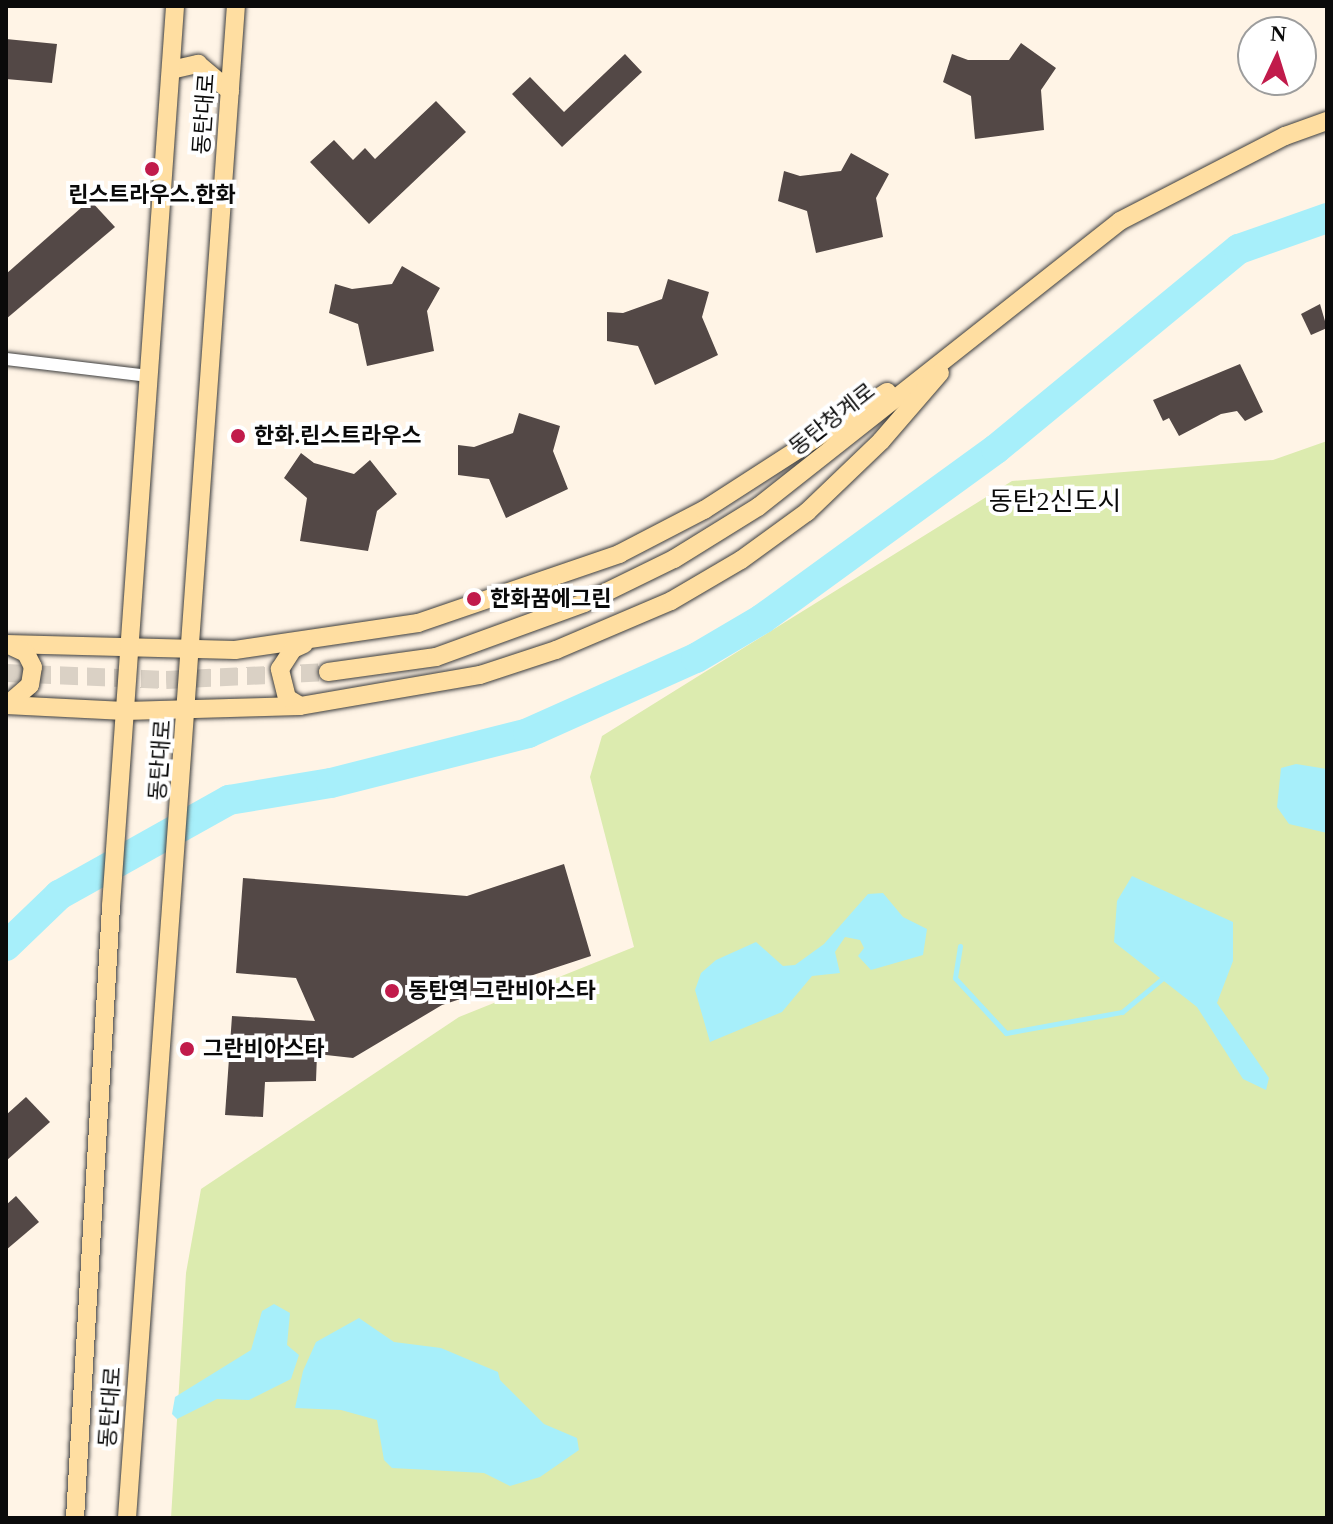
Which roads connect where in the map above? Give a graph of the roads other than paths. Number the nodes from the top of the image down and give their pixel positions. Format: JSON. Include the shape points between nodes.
{"nodes":[{"id":1,"x":175,"y":6,"type":"edge"},
{"id":2,"x":236,"y":6,"type":"edge"},
{"id":3,"x":171,"y":70,"type":"junction"},
{"id":4,"x":230,"y":91,"type":"junction"},
{"id":5,"x":1327,"y":121,"type":"edge"},
{"id":6,"x":970,"y":339,"type":"junction"},
{"id":7,"x":6,"y":359,"type":"edge"},
{"id":8,"x":149,"y":376,"type":"junction"},
{"id":9,"x":307,"y":643,"type":"junction"},
{"id":10,"x":6,"y":644,"type":"edge"},
{"id":11,"x":129,"y":650,"type":"junction"},
{"id":12,"x":192,"y":650,"type":"junction"},
{"id":13,"x":328,"y":672,"type":"tunnel mouth"},
{"id":14,"x":6,"y":705,"type":"edge"},
{"id":15,"x":300,"y":706,"type":"junction"},
{"id":16,"x":188,"y":710,"type":"junction"},
{"id":17,"x":125,"y":711,"type":"junction"},
{"id":18,"x":75,"y":1518,"type":"edge"},
{"id":19,"x":127,"y":1518,"type":"edge"}],
"edges":[{"from":1,"to":3,"type":"street","name":"동탄대로"},
{"from":2,"to":4,"type":"street","name":"동탄대로"},
{"from":3,"to":4,"type":"street","via":[[198,64]]},
{"from":3,"to":8,"type":"street","name":"동탄대로"},
{"from":4,"to":12,"type":"street","name":"동탄대로"},
{"from":5,"to":6,"type":"street","name":"동탄청계로","via":[[1285,136],[1120,221]]},
{"from":6,"to":9,"type":"street","via":[[704,510],[619,554],[418,623]]},
{"from":6,"to":13,"type":"street","name":"동탄청계로","via":[[758,507],[674,559],[584,603],[448,653]]},
{"from":6,"to":15,"type":"street","via":[[881,441],[807,512],[671,601],[480,675]]},
{"from":7,"to":8,"type":"street"},
{"from":8,"to":11,"type":"street","name":"동탄대로"},
{"from":9,"to":12,"type":"street"},
{"from":9,"to":15,"type":"street","via":[[293,649],[280,669],[287,698]]},
{"from":10,"to":11,"type":"street"},
{"from":10,"to":14,"type":"street","via":[[26,653],[33,667],[30,685]]},
{"from":11,"to":12,"type":"street"},
{"from":11,"to":17,"type":"street","name":"동탄대로"},
{"from":12,"to":16,"type":"street","name":"동탄대로"},
{"from":14,"to":17,"type":"street"},
{"from":15,"to":16,"type":"street"},
{"from":16,"to":17,"type":"street"},
{"from":16,"to":19,"type":"street","name":"동탄대로"},
{"from":17,"to":18,"type":"street","name":"동탄대로"}]}
